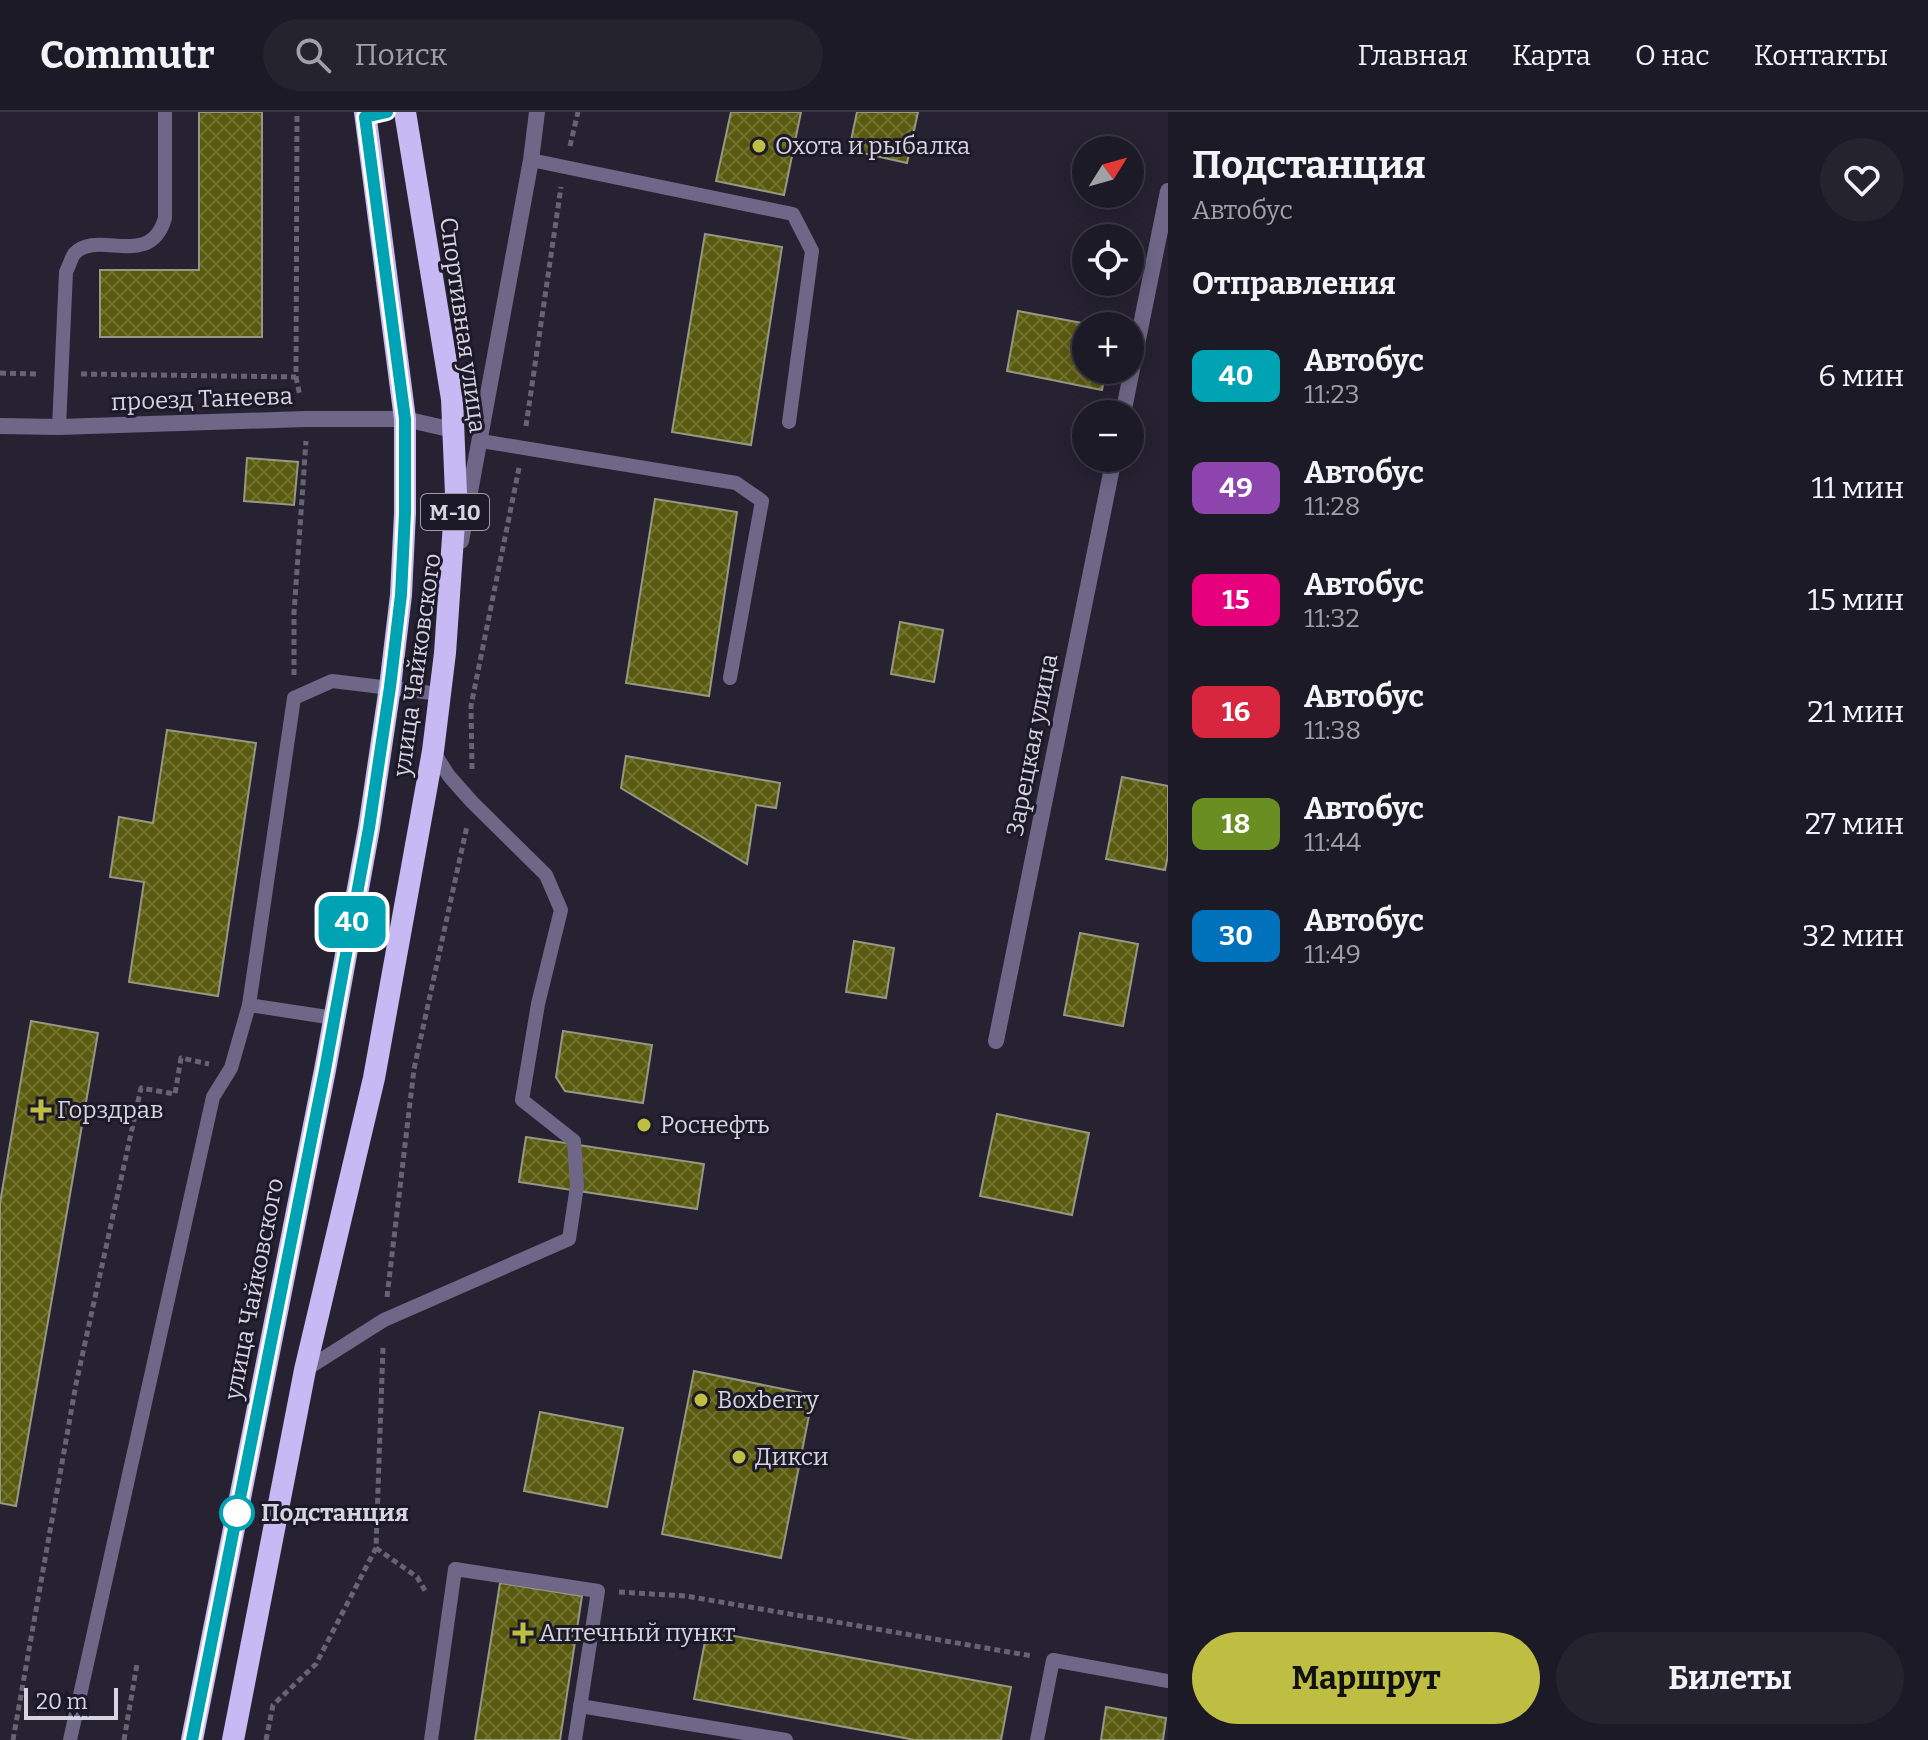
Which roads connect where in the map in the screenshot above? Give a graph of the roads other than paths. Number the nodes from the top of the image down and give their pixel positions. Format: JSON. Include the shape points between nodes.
{"nodes":[{"id":1,"x":165,"y":112,"type":"edge"},
{"id":2,"x":405,"y":112,"type":"edge"},
{"id":3,"x":537,"y":112,"type":"edge"},
{"id":4,"x":372,"y":114,"type":"edge"},
{"id":5,"x":531,"y":160,"type":"junction"},
{"id":6,"x":1168,"y":191,"type":"edge"},
{"id":7,"x":1126,"y":400,"type":"edge"},
{"id":8,"x":405,"y":419,"type":"junction"},
{"id":9,"x":789,"y":422,"type":"dead end"},
{"id":10,"x":0,"y":426,"type":"edge"},
{"id":11,"x":59,"y":427,"type":"junction"},
{"id":12,"x":453,"y":430,"type":"junction"},
{"id":13,"x":481,"y":441,"type":"junction"},
{"id":14,"x":1111,"y":472,"type":"edge"},
{"id":15,"x":451,"y":594,"type":"junction"},
{"id":16,"x":730,"y":678,"type":"dead end"},
{"id":17,"x":390,"y":687,"type":"junction"},
{"id":18,"x":440,"y":694,"type":"junction"},
{"id":19,"x":433,"y":751,"type":"junction"},
{"id":20,"x":249,"y":1005,"type":"junction"},
{"id":21,"x":334,"y":1018,"type":"junction"},
{"id":22,"x":996,"y":1041,"type":"dead end"},
{"id":23,"x":305,"y":1370,"type":"junction"},
{"id":24,"x":1168,"y":1681,"type":"edge"},
{"id":25,"x":580,"y":1706,"type":"junction"},
{"id":26,"x":70,"y":1740,"type":"edge"},
{"id":27,"x":192,"y":1740,"type":"edge"},
{"id":28,"x":233,"y":1740,"type":"edge"},
{"id":29,"x":431,"y":1740,"type":"edge"},
{"id":30,"x":575,"y":1740,"type":"edge"},
{"id":31,"x":786,"y":1740,"type":"edge"},
{"id":32,"x":1037,"y":1740,"type":"edge"}],
"edges":[{"from":1,"to":11,"type":"lane","via":[[161,231],[140,245],[85,246],[66,272]]},
{"from":2,"to":12,"type":"highway","name":"Спортивная улица","number":"М-10"},
{"from":3,"to":5,"type":"street","name":"улица Чайковского"},
{"from":4,"to":8,"type":"highway","number":"М-10"},
{"from":5,"to":9,"type":"lane","via":[[793,214],[812,251]]},
{"from":5,"to":13,"type":"street","name":"улица Чайковского"},
{"from":6,"to":7,"type":"street"},
{"from":8,"to":11,"type":"street","name":"проезд Танеева"},
{"from":8,"to":12,"type":"street","name":"проезд Танеева"},
{"from":8,"to":17,"type":"highway","name":"улица Чайковского","number":"М-10","via":[[401,595]]},
{"from":10,"to":11,"type":"street","name":"проезд Танеева"},
{"from":12,"to":15,"type":"highway","name":"Спортивная улица","number":"М-10"},
{"from":13,"to":15,"type":"street","name":"улица Чайковского"},
{"from":13,"to":16,"type":"lane","via":[[736,483],[762,501]]},
{"from":14,"to":22,"type":"street","name":"Зарецкая улица"},
{"from":15,"to":18,"type":"highway","name":"улица Чайковского","number":"М-10"},
{"from":17,"to":18,"type":"lane"},
{"from":17,"to":20,"type":"lane","via":[[332,681],[294,698]]},
{"from":17,"to":21,"type":"highway","name":"улица Чайковского","number":"М-10"},
{"from":18,"to":19,"type":"highway","name":"улица Чайковского","number":"М-10"},
{"from":19,"to":23,"type":"highway","name":"улица Чайковского","number":"М-10","via":[[374,1078]]},
{"from":19,"to":23,"type":"lane","via":[[472,802],[546,875],[561,910],[522,1100],[574,1141],[577,1186],[569,1239],[384,1320]]},
{"from":20,"to":21,"type":"lane"},
{"from":20,"to":26,"type":"lane","via":[[231,1068],[213,1097]]},
{"from":21,"to":27,"type":"highway","name":"улица Чайковского","number":"М-10"},
{"from":23,"to":28,"type":"highway","name":"улица Чайковского","number":"М-10"},
{"from":24,"to":32,"type":"lane","via":[[1053,1660]]},
{"from":25,"to":29,"type":"lane","via":[[598,1591],[455,1569]]},
{"from":25,"to":30,"type":"lane"},
{"from":25,"to":31,"type":"lane"}]}
